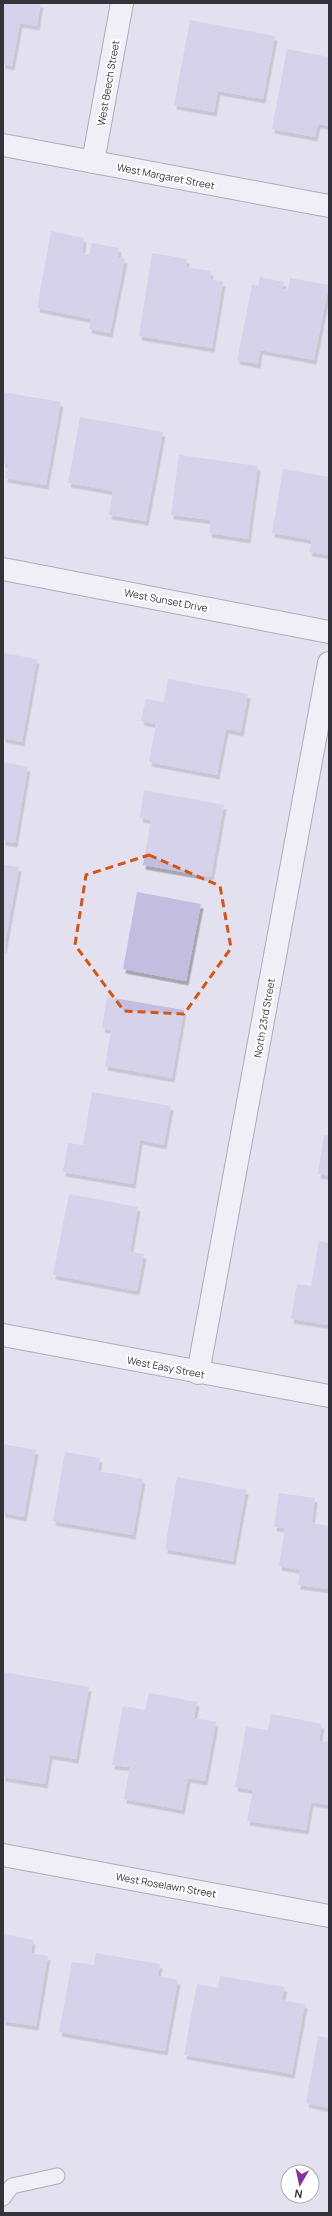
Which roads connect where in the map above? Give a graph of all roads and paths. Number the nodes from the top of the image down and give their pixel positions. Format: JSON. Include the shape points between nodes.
{"nodes":[{"id":1,"x":122,"y":3,"type":"edge"},
{"id":2,"x":3,"y":146,"type":"edge"},
{"id":3,"x":93,"y":162,"type":"junction"},
{"id":4,"x":329,"y":206,"type":"edge"},
{"id":5,"x":3,"y":569,"type":"edge"},
{"id":6,"x":329,"y":632,"type":"edge"},
{"id":7,"x":329,"y":663,"type":"edge"},
{"id":8,"x":3,"y":1335,"type":"edge"},
{"id":9,"x":198,"y":1373,"type":"junction"},
{"id":10,"x":329,"y":1396,"type":"edge"},
{"id":11,"x":3,"y":1855,"type":"edge"},
{"id":12,"x":329,"y":1916,"type":"edge"},
{"id":13,"x":57,"y":2176,"type":"dead end"},
{"id":14,"x":3,"y":2198,"type":"edge"}],
"edges":[{"from":1,"to":3,"type":"street","name":"West Beech Street"},
{"from":2,"to":3,"type":"street","name":"West Margaret Street"},
{"from":3,"to":4,"type":"street","name":"West Margaret Street"},
{"from":5,"to":6,"type":"street","name":"West Sunset Drive"},
{"from":7,"to":9,"type":"street","name":"North 23rd Street"},
{"from":8,"to":9,"type":"street","name":"West Easy Street"},
{"from":9,"to":10,"type":"street","name":"West Easy Street"},
{"from":11,"to":12,"type":"street","name":"West Roselawn Street"},
{"from":13,"to":14,"type":"lane","via":[[12,2186]]}]}
